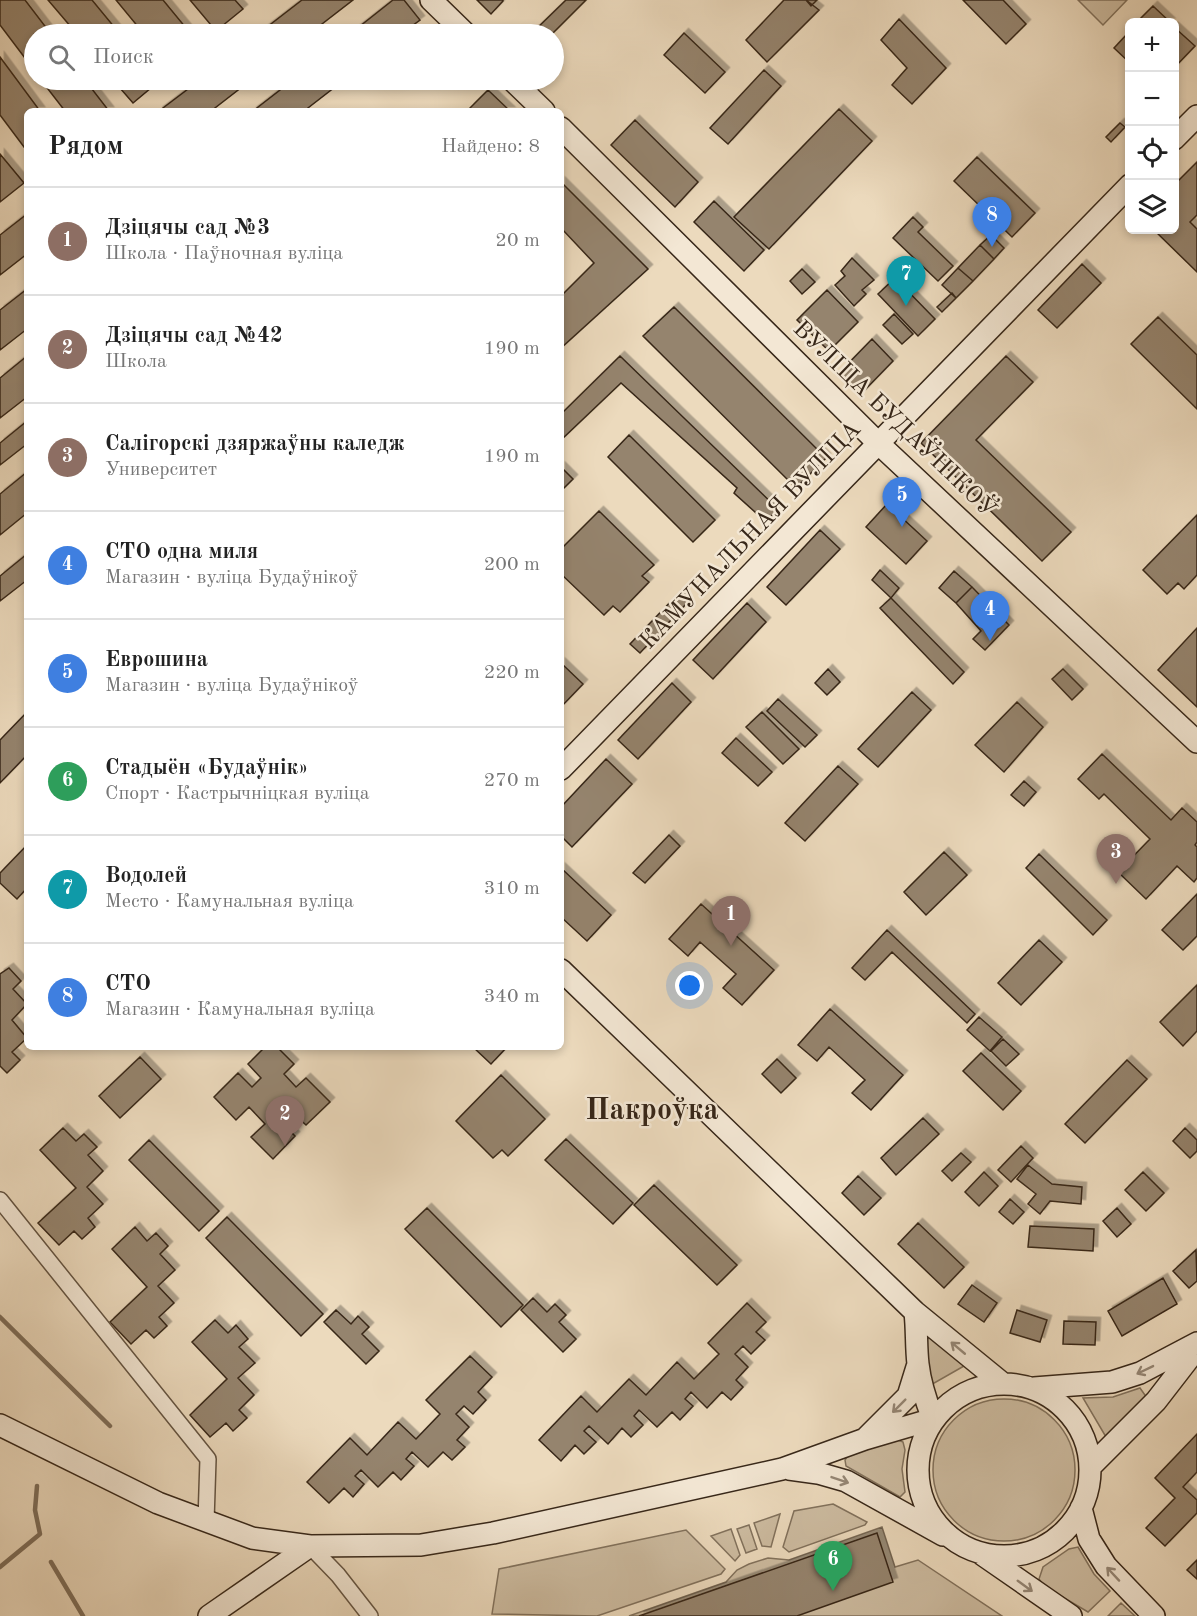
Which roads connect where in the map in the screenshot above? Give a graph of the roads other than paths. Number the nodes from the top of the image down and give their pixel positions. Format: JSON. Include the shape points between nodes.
{"nodes":[{"id":1,"x":431,"y":0,"type":"edge"},
{"id":2,"x":456,"y":24,"type":"edge"},
{"id":3,"x":522,"y":90,"type":"edge"},
{"id":4,"x":541,"y":108,"type":"edge"},
{"id":5,"x":1197,"y":116,"type":"edge"},
{"id":6,"x":564,"y":131,"type":"edge"},
{"id":7,"x":1179,"y":134,"type":"edge"},
{"id":8,"x":1125,"y":190,"type":"edge"},
{"id":9,"x":878,"y":443,"type":"junction"},
{"id":10,"x":1197,"y":741,"type":"edge"},
{"id":11,"x":564,"y":766,"type":"edge"},
{"id":12,"x":564,"y":973,"type":"edge"},
{"id":13,"x":0,"y":1200,"type":"edge"},
{"id":14,"x":915,"y":1312,"type":"junction"},
{"id":15,"x":1197,"y":1343,"type":"edge"},
{"id":16,"x":1197,"y":1348,"type":"edge"},
{"id":17,"x":918,"y":1364,"type":"junction"},
{"id":18,"x":1002,"y":1383,"type":"junction"},
{"id":19,"x":1034,"y":1388,"type":"junction"},
{"id":20,"x":933,"y":1419,"type":"junction"},
{"id":21,"x":0,"y":1425,"type":"edge"},
{"id":22,"x":865,"y":1439,"type":"junction"},
{"id":23,"x":1090,"y":1467,"type":"junction"},
{"id":24,"x":782,"y":1469,"type":"junction"},
{"id":25,"x":1081,"y":1508,"type":"junction"},
{"id":26,"x":206,"y":1521,"type":"junction"},
{"id":27,"x":956,"y":1542,"type":"junction"},
{"id":28,"x":310,"y":1546,"type":"junction"},
{"id":29,"x":980,"y":1553,"type":"junction"},
{"id":30,"x":209,"y":1616,"type":"edge"},
{"id":31,"x":370,"y":1616,"type":"edge"},
{"id":32,"x":1071,"y":1616,"type":"edge"},
{"id":33,"x":1154,"y":1616,"type":"edge"}],
"edges":[{"from":1,"to":2,"type":"main road"},
{"from":3,"to":4,"type":"main road"},
{"from":5,"to":7,"type":"main road"},
{"from":6,"to":9,"type":"main road","name":"ВУЛІЦА БУДАЎНІКОЎ"},
{"from":8,"to":9,"type":"main road","name":"КАМУНАЛЬНАЯ ВУЛІЦА"},
{"from":9,"to":10,"type":"main road","name":"ВУЛІЦА БУДАЎНІКОЎ"},
{"from":9,"to":11,"type":"main road","name":"КАМУНАЛЬНАЯ ВУЛІЦА"},
{"from":12,"to":14,"type":"main road"},
{"from":13,"to":26,"type":"street","via":[[208,1459]]},
{"from":14,"to":17,"type":"main road"},
{"from":18,"to":14,"type":"main road","one_way":true},
{"from":15,"to":19,"type":"main road","one_way":true,"via":[[1140,1373],[1112,1382]]},
{"from":16,"to":23,"type":"main road","via":[[1156,1401]]},
{"from":17,"to":20,"type":"main road"},
{"from":17,"to":22,"type":"main road","one_way":true,"via":[[908,1396]]},
{"from":18,"to":19,"type":"main road"},
{"from":18,"to":20,"type":"main road","via":[[975,1388],[951,1400]]},
{"from":19,"to":23,"type":"main road","via":[[1056,1401],[1074,1419],[1086,1442]]},
{"from":20,"to":22,"type":"main road"},
{"from":20,"to":27,"type":"main road","via":[[921,1444],[917,1472],[922,1499],[936,1523]]},
{"from":21,"to":26,"type":"main road","via":[[158,1503]]},
{"from":22,"to":24,"type":"main road"},
{"from":23,"to":25,"type":"main road"},
{"from":24,"to":27,"type":"main road","one_way":true,"via":[[846,1481]]},
{"from":24,"to":28,"type":"main road","via":[[493,1533],[421,1545]]},
{"from":25,"to":29,"type":"main road","via":[[1068,1528],[1050,1544],[1020,1554]]},
{"from":33,"to":25,"type":"main road","one_way":true,"via":[[1106,1566],[1089,1539]]},
{"from":26,"to":28,"type":"main road","via":[[252,1538]]},
{"from":27,"to":29,"type":"main road"},
{"from":28,"to":30,"type":"main road"},
{"from":28,"to":31,"type":"street"},
{"from":29,"to":32,"type":"main road","one_way":true}]}
